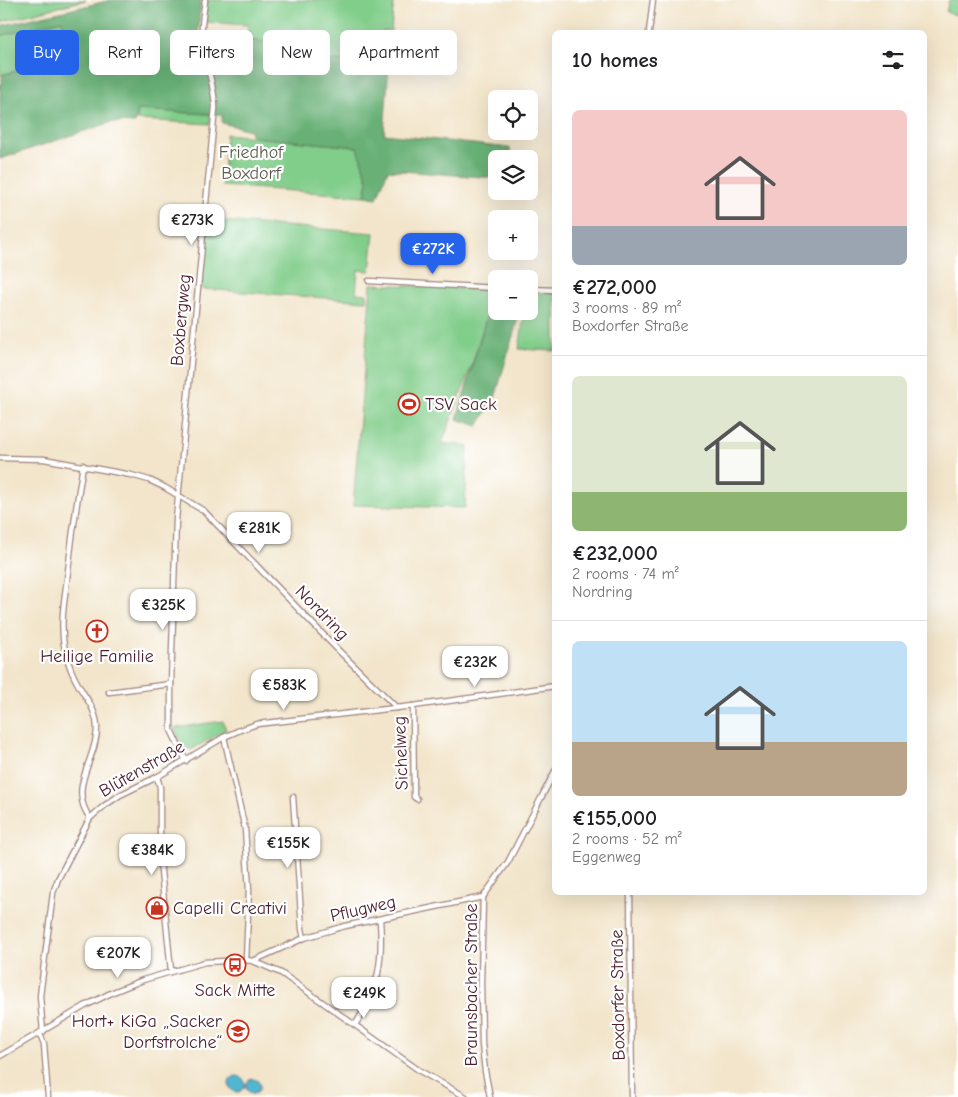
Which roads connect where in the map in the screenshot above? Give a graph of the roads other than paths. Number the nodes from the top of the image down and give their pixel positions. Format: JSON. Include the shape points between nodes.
{"nodes":[{"id":1,"x":205,"y":0,"type":"edge"},
{"id":2,"x":652,"y":0,"type":"edge"},
{"id":3,"x":649,"y":30,"type":"edge"},
{"id":4,"x":370,"y":280,"type":"dead end"},
{"id":5,"x":488,"y":287,"type":"edge"},
{"id":6,"x":538,"y":289,"type":"edge"},
{"id":7,"x":552,"y":290,"type":"edge"},
{"id":8,"x":0,"y":458,"type":"edge"},
{"id":9,"x":83,"y":466,"type":"junction"},
{"id":10,"x":178,"y":495,"type":"junction"},
{"id":11,"x":171,"y":684,"type":"junction"},
{"id":12,"x":552,"y":686,"type":"edge"},
{"id":13,"x":109,"y":692,"type":"dead end"},
{"id":14,"x":413,"y":706,"type":"junction"},
{"id":15,"x":397,"y":708,"type":"junction"},
{"id":16,"x":224,"y":737,"type":"junction"},
{"id":17,"x":186,"y":761,"type":"junction"},
{"id":18,"x":552,"y":777,"type":"edge"},
{"id":19,"x":157,"y":778,"type":"junction"},
{"id":20,"x":293,"y":797,"type":"dead end"},
{"id":21,"x":417,"y":799,"type":"dead end"},
{"id":22,"x":90,"y":818,"type":"junction"},
{"id":23,"x":630,"y":895,"type":"edge"},
{"id":24,"x":483,"y":897,"type":"junction"},
{"id":25,"x":380,"y":920,"type":"junction"},
{"id":26,"x":304,"y":938,"type":"junction"},
{"id":27,"x":246,"y":960,"type":"junction"},
{"id":28,"x":253,"y":961,"type":"junction"},
{"id":29,"x":172,"y":971,"type":"junction"},
{"id":30,"x":356,"y":1025,"type":"junction"},
{"id":31,"x":42,"y":1033,"type":"junction"},
{"id":32,"x":0,"y":1056,"type":"edge"},
{"id":33,"x":48,"y":1097,"type":"edge"},
{"id":34,"x":466,"y":1097,"type":"edge"},
{"id":35,"x":490,"y":1097,"type":"edge"},
{"id":36,"x":632,"y":1097,"type":"edge"}],
"edges":[{"from":1,"to":10,"type":"street","name":"Boxbergweg","via":[[202,36],[215,108]]},
{"from":2,"to":3,"type":"street"},
{"from":4,"to":5,"type":"street"},
{"from":6,"to":7,"type":"street"},
{"from":8,"to":9,"type":"street","name":"Nordring","via":[[44,459]]},
{"from":9,"to":10,"type":"street","name":"Nordring","via":[[149,480]]},
{"from":9,"to":22,"type":"street","via":[[62,623],[70,667],[96,722],[96,739],[80,794]]},
{"from":10,"to":11,"type":"street","name":"Boxbergweg"},
{"from":10,"to":15,"type":"street","name":"Nordring","via":[[204,511]]},
{"from":11,"to":13,"type":"street"},
{"from":11,"to":17,"type":"street","name":"Boxbergweg","via":[[172,730]]},
{"from":12,"to":14,"type":"street"},
{"from":14,"to":15,"type":"street"},
{"from":14,"to":21,"type":"street","name":"Sichelweg","via":[[414,797]]},
{"from":15,"to":16,"type":"street","name":"Blütenstraße","via":[[257,724]]},
{"from":16,"to":17,"type":"street","name":"Blütenstraße"},
{"from":16,"to":27,"type":"street","via":[[246,839],[249,890]]},
{"from":17,"to":19,"type":"street","name":"Blütenstraße"},
{"from":18,"to":24,"type":"street","name":"Braunsbacher Straße","via":[[508,862]]},
{"from":19,"to":22,"type":"street","name":"Blütenstraße","via":[[120,794]]},
{"from":19,"to":29,"type":"street","via":[[160,787],[160,861]]},
{"from":20,"to":26,"type":"street"},
{"from":22,"to":31,"type":"street","name":"Blütenstraße","via":[[53,893],[40,996]]},
{"from":23,"to":36,"type":"street","name":"Boxdorfer Straße"},
{"from":24,"to":25,"type":"street","name":"Pflugweg"},
{"from":24,"to":35,"type":"street","name":"Braunsbacher Straße","via":[[482,1044]]},
{"from":25,"to":26,"type":"street","name":"Pflugweg"},
{"from":25,"to":30,"type":"street","via":[[380,968],[370,1001]]},
{"from":26,"to":28,"type":"street","name":"Pflugweg"},
{"from":27,"to":28,"type":"street"},
{"from":27,"to":29,"type":"street","via":[[205,962]]},
{"from":28,"to":30,"type":"street","via":[[282,973]]},
{"from":29,"to":31,"type":"street","via":[[113,992]]},
{"from":30,"to":34,"type":"street","via":[[420,1071]]},
{"from":31,"to":32,"type":"street"},
{"from":31,"to":33,"type":"street","name":"Blütenstraße"}]}
